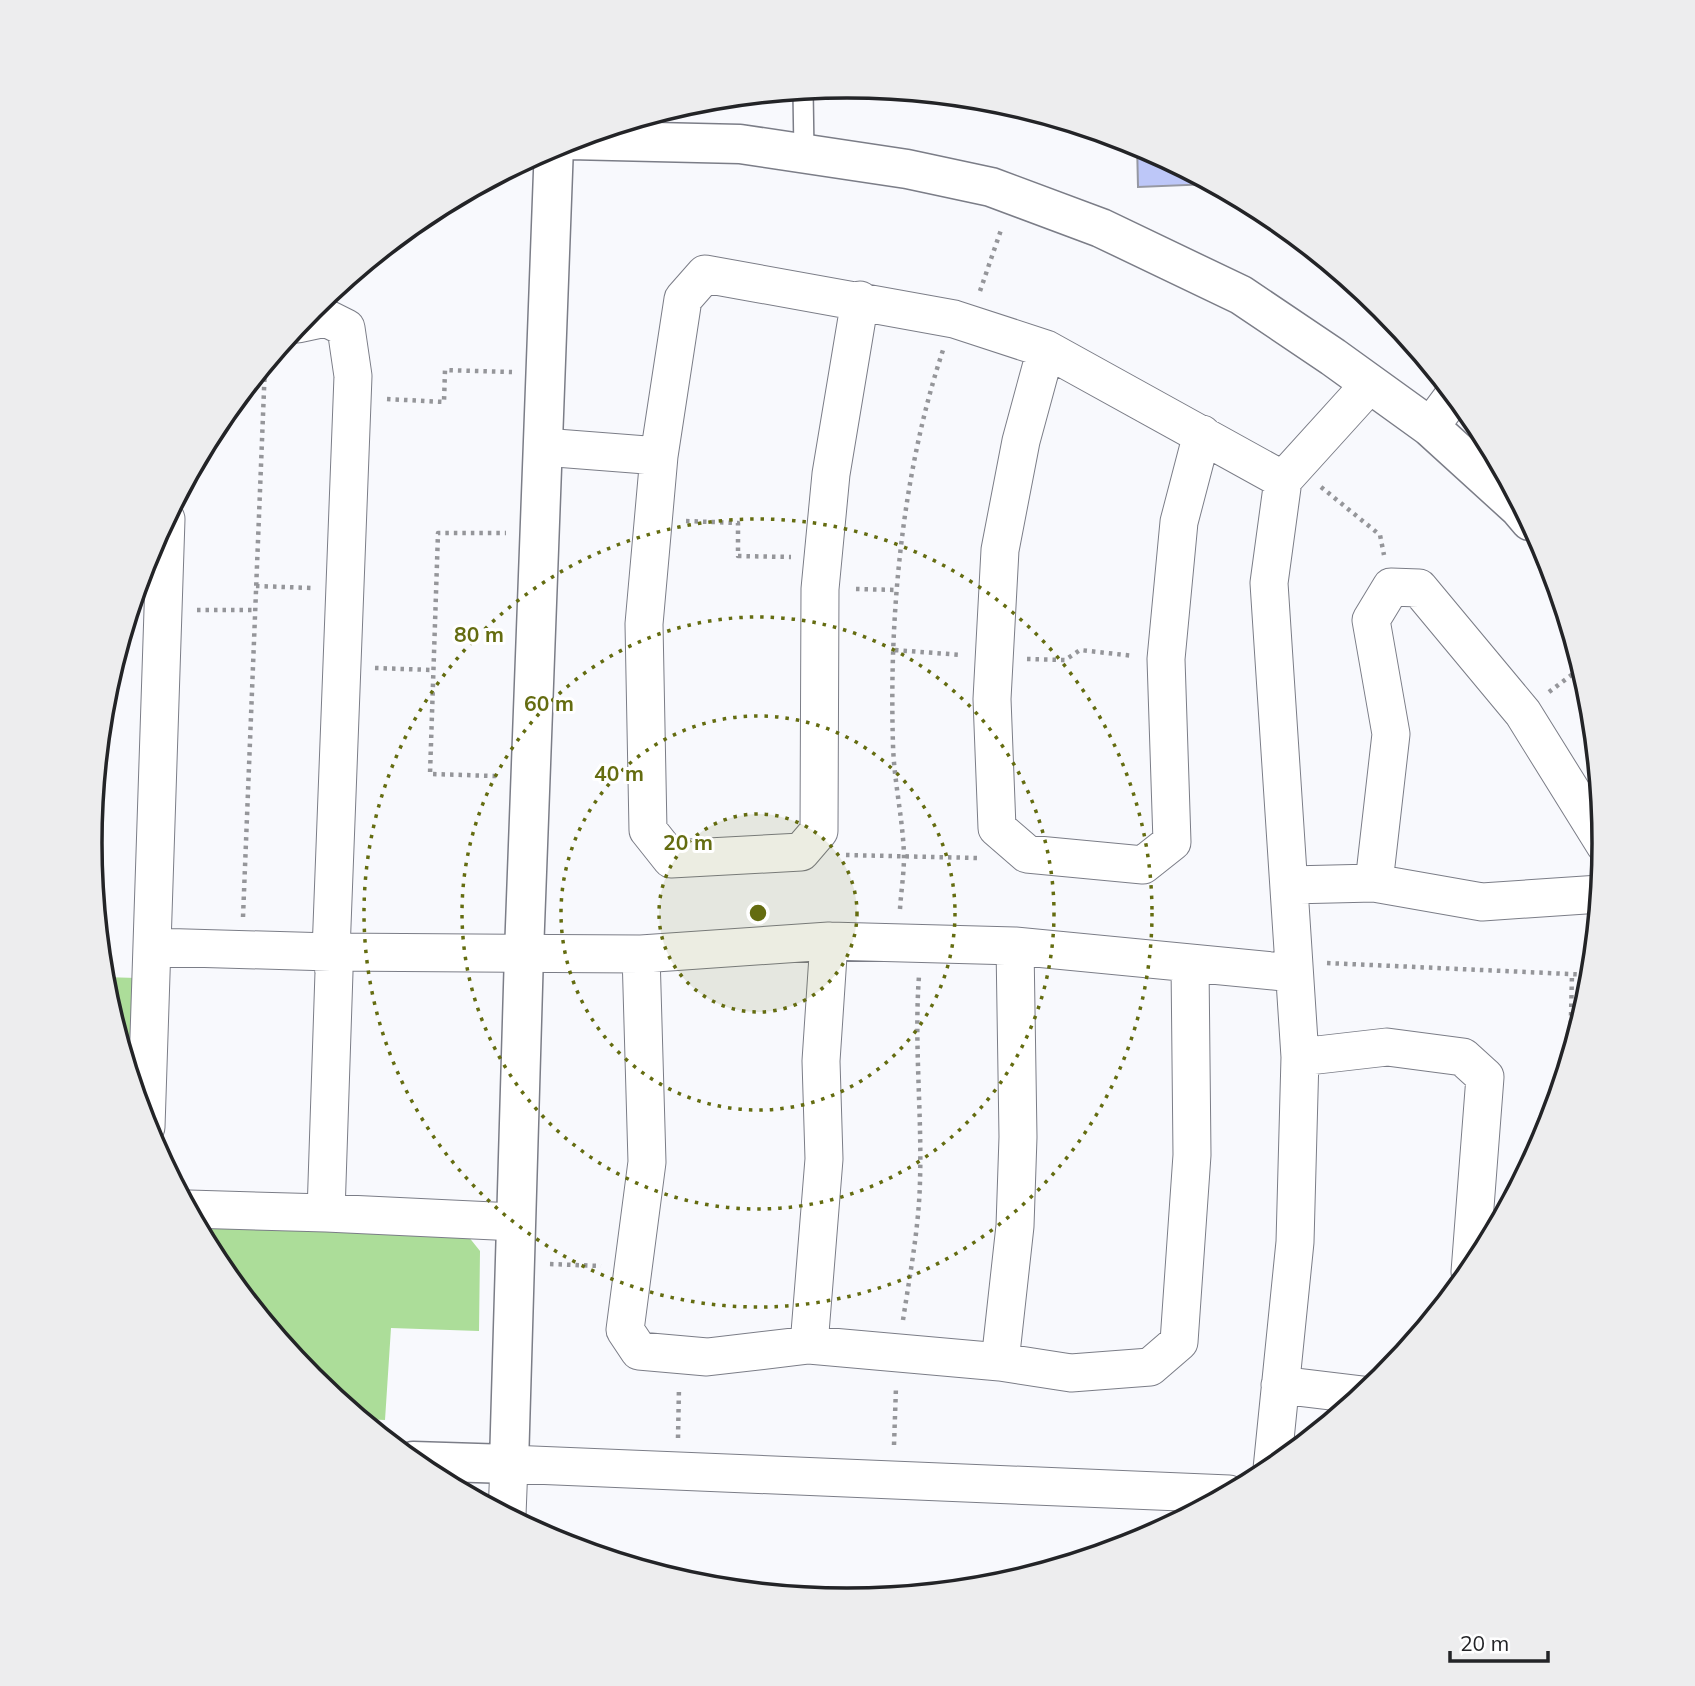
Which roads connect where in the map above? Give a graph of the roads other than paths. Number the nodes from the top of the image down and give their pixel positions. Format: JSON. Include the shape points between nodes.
{"nodes":[{"id":1,"x":803,"y":100,"type":"edge"},
{"id":2,"x":601,"y":141,"type":"edge"},
{"id":3,"x":804,"y":153,"type":"junction"},
{"id":4,"x":554,"y":158,"type":"edge"},
{"id":5,"x":860,"y":300,"type":"junction"},
{"id":6,"x":317,"y":320,"type":"edge"},
{"id":7,"x":1046,"y":349,"type":"junction"},
{"id":8,"x":1370,"y":384,"type":"junction"},
{"id":9,"x":1448,"y":402,"type":"edge"},
{"id":10,"x":1430,"y":427,"type":"junction"},
{"id":11,"x":1202,"y":434,"type":"junction"},
{"id":12,"x":543,"y":447,"type":"junction"},
{"id":13,"x":659,"y":456,"type":"junction"},
{"id":14,"x":1290,"y":473,"type":"junction"},
{"id":15,"x":1508,"y":498,"type":"edge"},
{"id":16,"x":165,"y":544,"type":"edge"},
{"id":17,"x":1592,"y":823,"type":"edge"},
{"id":18,"x":1374,"y":883,"type":"junction"},
{"id":19,"x":1290,"y":885,"type":"junction"},
{"id":20,"x":1591,"y":895,"type":"edge"},
{"id":21,"x":829,"y":941,"type":"junction"},
{"id":22,"x":1015,"y":946,"type":"junction"},
{"id":23,"x":153,"y":947,"type":"junction"},
{"id":24,"x":331,"y":952,"type":"junction"},
{"id":25,"x":524,"y":953,"type":"junction"},
{"id":26,"x":641,"y":954,"type":"junction"},
{"id":27,"x":1190,"y":964,"type":"junction"},
{"id":28,"x":1293,"y":967,"type":"junction"},
{"id":29,"x":1300,"y":1058,"type":"junction"},
{"id":30,"x":147,"y":1096,"type":"edge"},
{"id":31,"x":199,"y":1209,"type":"edge"},
{"id":32,"x":326,"y":1213,"type":"junction"},
{"id":33,"x":516,"y":1222,"type":"junction"},
{"id":34,"x":1472,"y":1250,"type":"edge"},
{"id":35,"x":809,"y":1345,"type":"junction"},
{"id":36,"x":1000,"y":1362,"type":"junction"},
{"id":37,"x":1280,"y":1385,"type":"junction"},
{"id":38,"x":1349,"y":1393,"type":"edge"},
{"id":39,"x":1274,"y":1453,"type":"edge"},
{"id":40,"x":434,"y":1462,"type":"edge"},
{"id":41,"x":509,"y":1464,"type":"junction"},
{"id":42,"x":1210,"y":1493,"type":"edge"},
{"id":43,"x":507,"y":1505,"type":"edge"}],
"edges":[{"from":1,"to":3,"type":"lane"},
{"from":2,"to":3,"type":"street","via":[[740,144]]},
{"from":3,"to":8,"type":"street","via":[[991,187],[1101,229],[1241,295]]},
{"from":4,"to":12,"type":"street"},
{"from":5,"to":7,"type":"street","via":[[962,322]]},
{"from":5,"to":13,"type":"street","via":[[705,274],[683,299]]},
{"from":5,"to":13,"type":"street","via":[[831,474],[822,573],[819,831],[801,852],[671,859],[648,830],[644,624]]},
{"from":6,"to":24,"type":"street","via":[[326,318],[346,328],[353,376]]},
{"from":7,"to":11,"type":"street"},
{"from":7,"to":11,"type":"street","via":[[1021,440],[1000,550],[992,699],[997,828],[1027,854],[1143,865],[1172,842],[1166,659],[1179,522]]},
{"from":8,"to":10,"type":"street"},
{"from":8,"to":14,"type":"street"},
{"from":9,"to":10,"type":"street"},
{"from":10,"to":15,"type":"street"},
{"from":11,"to":14,"type":"street"},
{"from":12,"to":13,"type":"street"},
{"from":12,"to":25,"type":"street"},
{"from":14,"to":19,"type":"street","via":[[1269,583]]},
{"from":16,"to":23,"type":"street"},
{"from":17,"to":18,"type":"street","via":[[1523,713],[1419,588],[1391,587],[1371,620],[1391,734]]},
{"from":18,"to":19,"type":"street"},
{"from":18,"to":20,"type":"street","via":[[1482,902]]},
{"from":19,"to":28,"type":"street"},
{"from":21,"to":22,"type":"street","via":[[910,932]]},
{"from":21,"to":26,"type":"street"},
{"from":21,"to":35,"type":"street","via":[[821,1060],[824,1159]]},
{"from":22,"to":27,"type":"street"},
{"from":22,"to":36,"type":"street","via":[[1015,1226]]},
{"from":23,"to":24,"type":"street"},
{"from":23,"to":30,"type":"street"},
{"from":24,"to":25,"type":"street"},
{"from":24,"to":32,"type":"street"},
{"from":25,"to":26,"type":"street"},
{"from":25,"to":33,"type":"street"},
{"from":26,"to":35,"type":"street","via":[[647,1162],[625,1330],[639,1351],[680,1355],[707,1357]]},
{"from":27,"to":28,"type":"street"},
{"from":27,"to":36,"type":"street","via":[[1192,1154],[1179,1342],[1150,1367],[1070,1373]]},
{"from":28,"to":29,"type":"street"},
{"from":29,"to":34,"type":"street","via":[[1387,1047],[1463,1057],[1485,1077]]},
{"from":29,"to":37,"type":"street","via":[[1295,1242]]},
{"from":31,"to":32,"type":"street"},
{"from":32,"to":33,"type":"street"},
{"from":33,"to":41,"type":"street"},
{"from":35,"to":36,"type":"street"},
{"from":37,"to":38,"type":"street"},
{"from":37,"to":39,"type":"street"},
{"from":40,"to":41,"type":"street"},
{"from":41,"to":42,"type":"street"},
{"from":41,"to":43,"type":"street"}]}
